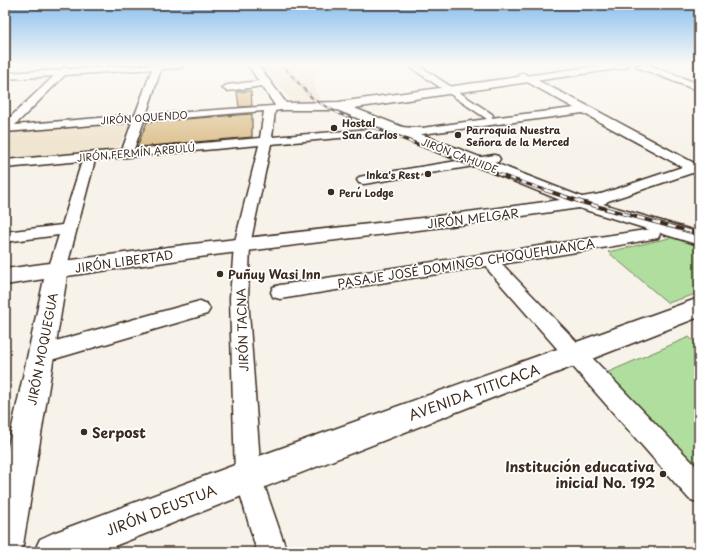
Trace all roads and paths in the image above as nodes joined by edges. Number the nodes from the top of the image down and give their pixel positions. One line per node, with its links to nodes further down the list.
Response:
1 (43, 91): 14 (street)
2 (149, 91): 13 (street)
3 (271, 91): 10 (street)
4 (274, 91): 10 (street)
5 (428, 91): 8 (street)
6 (452, 91): 12 (street)
7 (555, 91): 9 (street)
8 (340, 104): 10 (street, JIRÓN CAHUIDE); 15 (street, JIRÓN CAHUIDE)
9 (575, 104): 11 (street); 12 (street, JIRÓN FERMÍN ARBULÚ)
10 (282, 107): 13 (street, JIRÓN OQUENDO); 17 (street, JIRÓN TACNA)
11 (586, 109): 16 (street); 23 (street)
12 (488, 116): 15 (street, JIRÓN FERMÍN ARBULÚ)
13 (140, 117): 14 (street, JIRÓN OQUENDO); 18 (street)
14 (5, 128)
15 (401, 128): 16 (street); 17 (street, JIRÓN FERMÍN ARBULÚ); 21 (street, JIRÓN CAHUIDE)
16 (422, 131): 20 (street)
17 (266, 141): 18 (street, JIRÓN FERMÍN ARBULÚ); 32 (street, JIRÓN TACNA)
18 (127, 153): 19 (street, JIRÓN FERMÍN ARBULÚ)
19 (90, 156): 22 (street, JIRÓN FERMÍN ARBULÚ); 28 (street, JIRÓN MOQUEGUA)
20 (494, 158): 21 (street); 25 (street)
21 (477, 162): 24 (street); 26 (street, JIRÓN CAHUIDE)
22 (5, 164)
23 (697, 168): 25 (street, JIRÓN MELGAR)
24 (364, 180)
25 (600, 199): 26 (street, JIRÓN MELGAR); 27 (street)
26 (581, 202): 31 (street, JIRÓN CAHUIDE); 32 (street, JIRÓN MELGAR)
27 (699, 227)
28 (69, 229): 30 (street); 34 (street, JIRÓN MOQUEGUA)
29 (652, 234): 36 (street, PASAJE JOSÉ DOMINGO CHOQUEHUANCA)
30 (5, 237)
31 (699, 239)
32 (242, 245): 34 (street, JIRÓN LIBERTAD); 41 (street, JIRÓN TACNA)
33 (495, 267): 40 (street)
34 (57, 270): 35 (street, JIRÓN LIBERTAD); 39 (street, JIRÓN MOQUEGUA)
35 (5, 277)
36 (280, 292)
37 (699, 307): 40 (street, AVENIDA TITICACA)
38 (200, 310): 39 (street)
39 (42, 354): 43 (street, JIRÓN MOQUEGUA)
40 (575, 354): 41 (street, AVENIDA TITICACA); 42 (street)
41 (248, 476): 44 (street, JIRÓN DEUSTUA); 45 (street, JIRÓN TACNA)
42 (699, 489)
43 (5, 545)
44 (53, 552)
45 (272, 552)

